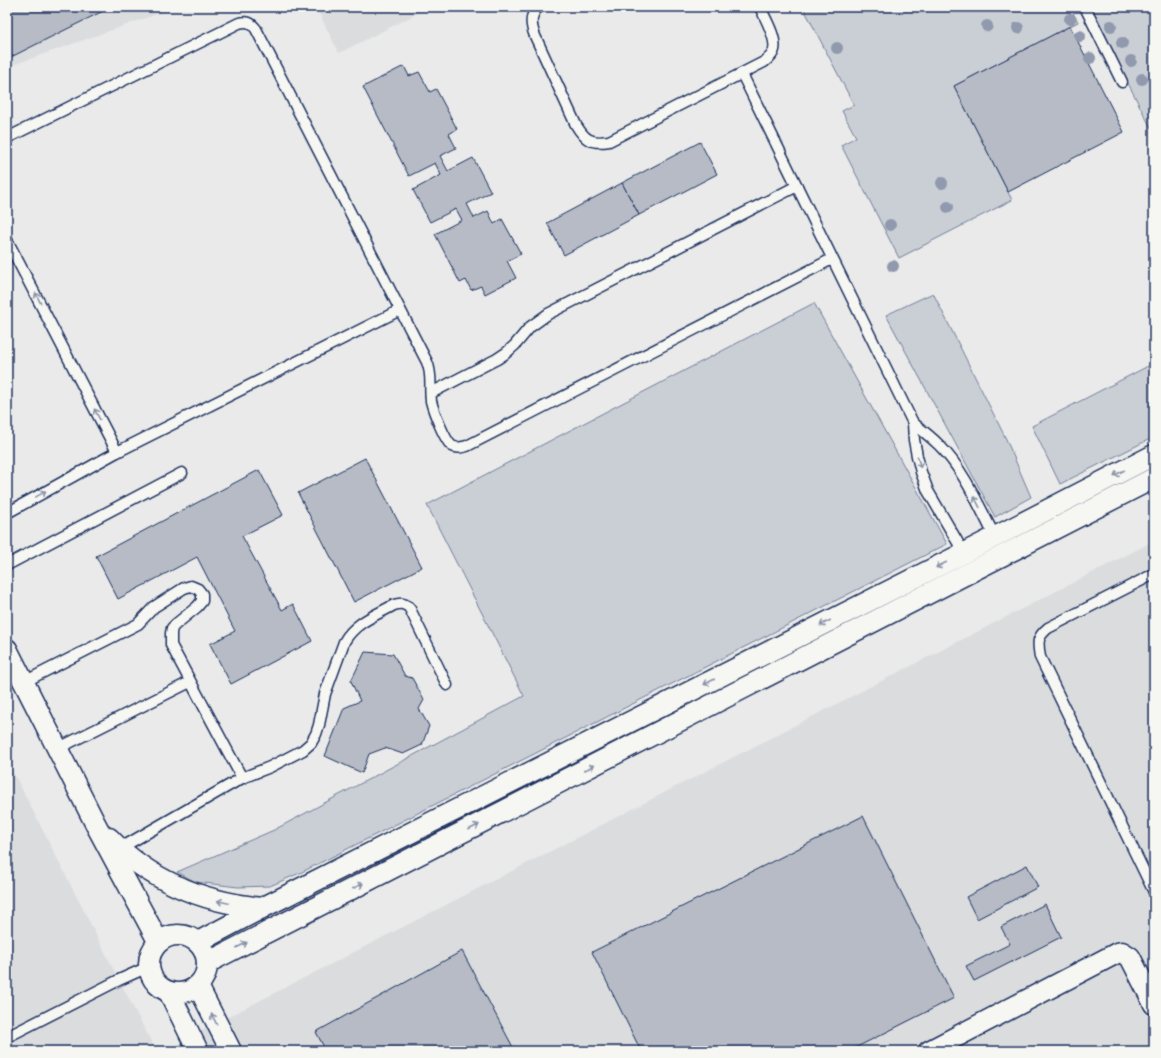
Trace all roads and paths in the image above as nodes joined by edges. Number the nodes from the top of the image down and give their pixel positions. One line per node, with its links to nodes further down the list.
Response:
1 (539, 7): 4 (lane)
2 (760, 7): 4 (lane)
3 (1085, 7): 5 (lane)
4 (742, 74): 7 (lane)
5 (1122, 82)
6 (7, 138): 10 (lane)
7 (796, 186): 9 (lane); 11 (lane)
8 (7, 240): 13 (lane, one-way to 8)
9 (832, 259): 11 (lane); 12 (lane)
10 (400, 310): 11 (lane); 13 (lane)
11 (431, 393)
12 (913, 423): 18 (lane, one-way to 12); 19 (lane, one-way to 19)
13 (117, 452): 17 (lane, one-way to 13)
14 (1154, 455): 18 (street, one-way to 18)
15 (182, 473): 21 (lane)
16 (1154, 478): 20 (street)
17 (7, 513)
18 (995, 537): 19 (street); 20 (street)
19 (964, 553): 22 (street); 33 (street, one-way to 33)
20 (1004, 555): 22 (street)
21 (7, 565)
22 (973, 571): 36 (street, one-way to 22)
23 (1154, 574): 32 (lane)
24 (7, 649): 25 (street)
25 (24, 682): 26 (lane); 28 (street)
26 (190, 682): 28 (lane); 29 (lane)
27 (447, 685): 29 (lane)
28 (57, 748): 30 (street)
29 (242, 778): 31 (lane)
30 (96, 825): 31 (street); 34 (street)
31 (119, 849): 33 (street, one-way to 31)
32 (1154, 892)
33 (262, 908): 35 (street)
34 (158, 941): 35 (street); 37 (street)
35 (198, 942): 36 (street)
36 (207, 963): 38 (street)
37 (148, 967): 39 (street); 41 (lane)
38 (198, 986): 39 (street); 43 (street, one-way to 38)
39 (169, 992): 42 (street)
40 (1154, 1004): 44 (street)
41 (7, 1037)
42 (198, 1051)
43 (231, 1051)
44 (929, 1051)

